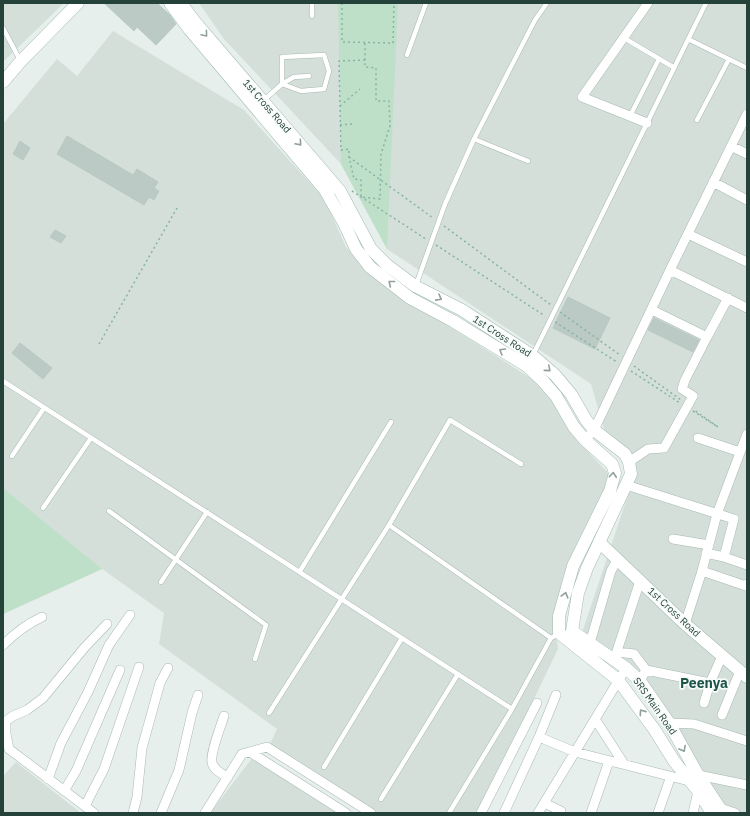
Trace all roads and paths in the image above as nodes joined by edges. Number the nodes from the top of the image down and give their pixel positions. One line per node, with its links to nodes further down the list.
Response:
1 (78, 3): 21 (street)
2 (170, 3): 28 (street)
3 (181, 3): 28 (street, 1st Cross Road, one-way to 28)
4 (312, 3): 11 (lane)
5 (342, 3): 16 (path)
6 (394, 3): 16 (path)
7 (426, 3): 17 (lane)
8 (547, 3): 36 (lane)
9 (648, 3): 14 (street)
10 (706, 3): 15 (lane)
11 (312, 16)
12 (3, 28): 13 (lane)
13 (5, 36): 21 (lane)
14 (624, 38): 18 (lane); 31 (street)
15 (688, 39): 19 (lane); 22 (lane)
16 (365, 43): 20 (path)
17 (407, 55)
18 (658, 59): 22 (lane); 31 (lane)
19 (729, 59): 23 (lane); 32 (lane)
20 (365, 60): 29 (path); 39 (path)
21 (20, 61): 25 (street)
22 (673, 67): 33 (lane)
23 (747, 68)
24 (309, 76): 26 (lane)
25 (3, 82)
26 (282, 84): 26 (lane); 28 (lane)
27 (360, 89): 29 (path)
28 (260, 105): 52 (street, 1st Cross Road, one-way to 52); 53 (street, one-way to 28)
29 (340, 106): 35 (path)
30 (747, 114): 37 (street)
31 (630, 117): 33 (street)
32 (697, 120)
33 (647, 123): 63 (lane)
34 (352, 124): 35 (path)
35 (340, 125): 39 (path)
36 (474, 139): 40 (lane); 52 (lane)
37 (731, 146): 38 (street); 41 (street)
38 (747, 154)
39 (349, 157): 45 (path)
40 (528, 161)
41 (713, 182): 43 (street); 47 (street)
42 (348, 188): 48 (path)
43 (747, 200)
44 (177, 208): 62 (path)
45 (438, 222)
46 (444, 227): 55 (path)
47 (688, 234): 50 (street); 51 (street)
48 (427, 240)
49 (434, 244): 59 (path)
50 (747, 262)
51 (670, 270): 54 (street); 57 (street)
52 (416, 286): 53 (lane); 63 (street, 1st Cross Road, one-way to 63)
53 (410, 298): 67 (street, one-way to 53)
54 (728, 298): 56 (street); 61 (street)
55 (553, 306)
56 (747, 308)
57 (652, 310): 61 (street); 73 (street)
58 (559, 311): 64 (path)
59 (546, 316)
60 (553, 321): 66 (path)
61 (707, 337): 80 (street)
62 (99, 344)
63 (533, 356): 67 (lane); 73 (street, 1st Cross Road, one-way to 73)
64 (623, 357)
65 (629, 362): 68 (path)
66 (619, 364)
67 (527, 366): 77 (street)
68 (626, 368)
69 (3, 381): 70 (lane)
70 (44, 408): 75 (lane); 79 (lane)
71 (692, 410): 71 (path)
72 (391, 422): 95 (lane)
73 (594, 430): 77 (street); 80 (street, 1st Cross Road)
74 (747, 434): 78 (street)
75 (91, 438): 83 (lane); 85 (lane)
76 (698, 438): 78 (street)
77 (585, 440): 106 (street, one-way to 77)
78 (740, 452): 86 (street)
79 (12, 456)
80 (629, 462): 82 (street)
81 (521, 464): 87 (lane)
82 (626, 485): 86 (street); 89 (street)
83 (43, 508)
84 (109, 511): 92 (lane)
85 (207, 512): 92 (lane); 95 (lane)
86 (717, 514): 90 (street); 91 (street)
87 (389, 525): 100 (lane); 106 (lane)
88 (673, 539): 90 (street)
89 (599, 542): 93 (street, 1st Cross Road); 105 (street)
90 (708, 549): 91 (street); 96 (street)
91 (724, 557): 94 (street)
92 (176, 560): 98 (lane); 112 (lane)
93 (617, 560): 97 (street, 1st Cross Road); 108 (street)
94 (747, 565)
95 (300, 571): 100 (lane)
96 (702, 571): 99 (street); 104 (street)
97 (640, 581): 104 (street, 1st Cross Road); 110 (street)
98 (162, 582)
99 (747, 584)
100 (342, 598): 107 (lane); 128 (lane)
101 (130, 615): 144 (street)
102 (42, 617): 109 (street)
103 (107, 624): 133 (street)
104 (685, 624): 111 (street, 1st Cross Road)
105 (572, 631): 106 (lane); 108 (street, SRS Main Road)
106 (555, 636): 120 (street); 127 (lane)
107 (402, 638): 118 (lane); 141 (lane)
108 (590, 643): 110 (street, SRS Main Road)
109 (3, 645)
110 (616, 656): 115 (street, SRS Main Road); 117 (street)
111 (722, 656): 119 (street, 1st Cross Road); 122 (street)
112 (255, 659)
113 (139, 667): 152 (street)
114 (168, 668): 155 (street)
115 (626, 668): 120 (street); 121 (street, SRS Main Road)
116 (120, 670): 147 (street)
117 (646, 670): 121 (street); 122 (street)
118 (458, 674): 127 (lane); 149 (lane)
119 (744, 674): 129 (street)
120 (618, 680): 131 (street); 145 (street, one-way to 120)
121 (640, 681): 132 (street, SRS Main Road)
122 (710, 684): 126 (street)
123 (198, 695): 156 (street)
124 (556, 695): 134 (street)
125 (537, 702): 162 (street)
126 (704, 703)
127 (512, 709): 161 (lane)
128 (269, 713)
129 (722, 715)
130 (224, 716): 143 (street)
131 (595, 719): 138 (street); 140 (street)
132 (669, 723): 135 (street); 145 (street, SRS Main Road, one-way to 145)
133 (4, 725): 136 (street)
134 (539, 737): 138 (street); 163 (street)
135 (747, 741)
136 (6, 752): 144 (street)
137 (250, 752): 143 (street); 151 (street); 158 (street)
138 (574, 752): 139 (street); 150 (street)
139 (609, 761): 140 (street); 166 (street)
140 (624, 764): 142 (street)
141 (324, 766)
142 (671, 776): 145 (street); 167 (street)
143 (228, 777): 157 (street)
144 (48, 778): 147 (street)
145 (693, 778): 146 (street); 148 (street); 153 (street, SRS Main Road)
146 (747, 785)
147 (64, 791): 152 (street)
148 (698, 791): 153 (street); 168 (street)
149 (382, 799)
150 (544, 803): 164 (street); 165 (street)
151 (358, 804): 159 (street); 160 (street)
152 (85, 806): 154 (street)
153 (716, 811): 169 (street)
154 (94, 813)
155 (133, 813)
156 (161, 813)
157 (205, 813)
158 (346, 813)
159 (351, 813)
160 (371, 813)
161 (449, 813)
162 (481, 813)
163 (504, 813)
164 (538, 813)
165 (560, 813)
166 (591, 813)
167 (658, 813)
168 (693, 813)
169 (735, 813)

